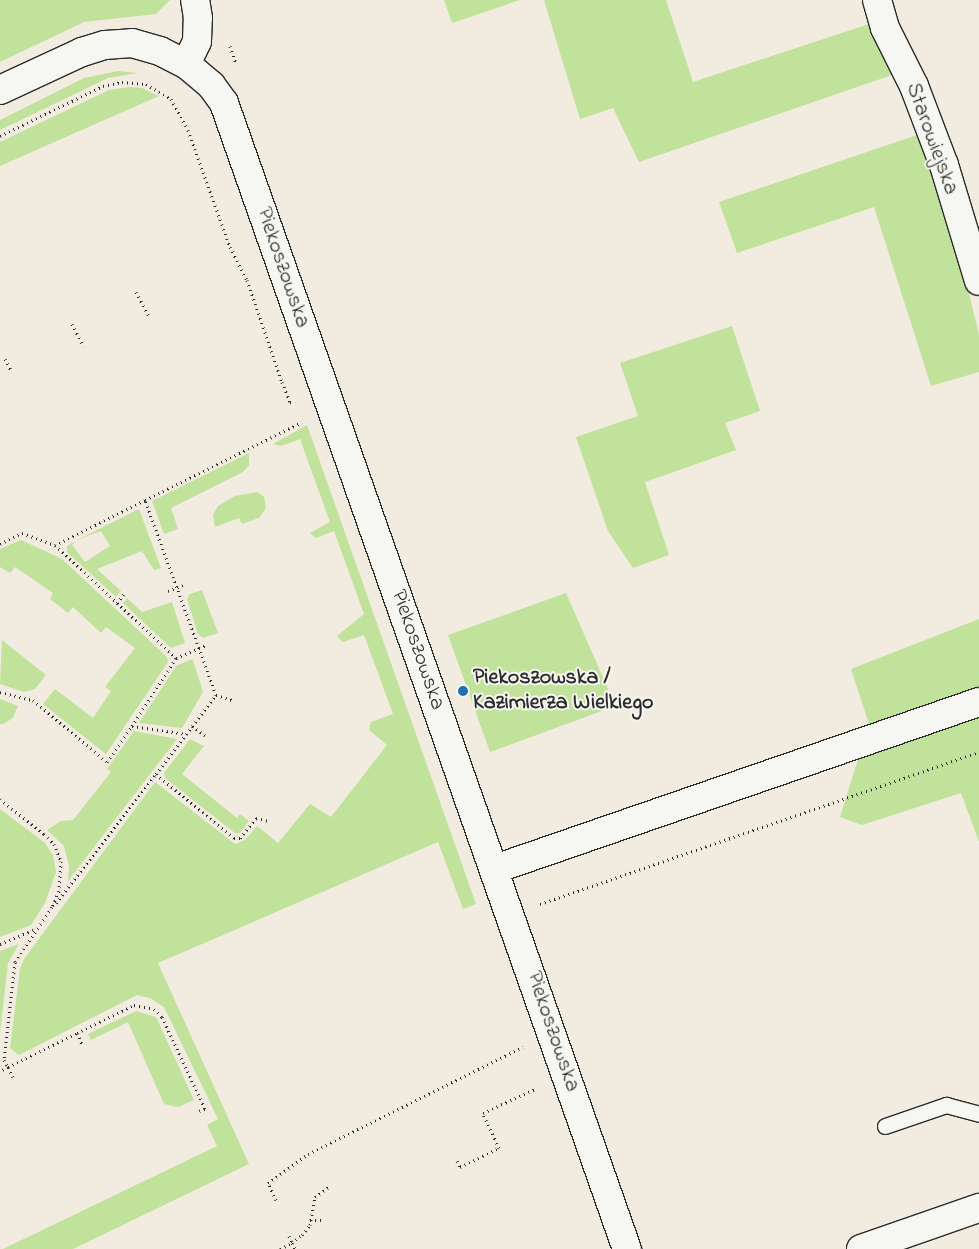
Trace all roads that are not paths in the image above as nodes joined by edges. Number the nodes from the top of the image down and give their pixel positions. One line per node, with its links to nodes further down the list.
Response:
1 (194, 0): 3 (street)
2 (877, 0): 5 (street, Starowiejska)
3 (186, 64): 4 (street, Piekoszowska); 7 (street, Piekoszowska)
4 (0, 90)
5 (979, 281)
6 (979, 702): 7 (street)
7 (495, 869): 11 (street, Piekoszowska)
8 (979, 1114): 9 (lane)
9 (885, 1126)
10 (979, 1208): 12 (street)
11 (627, 1249)
12 (860, 1249)

